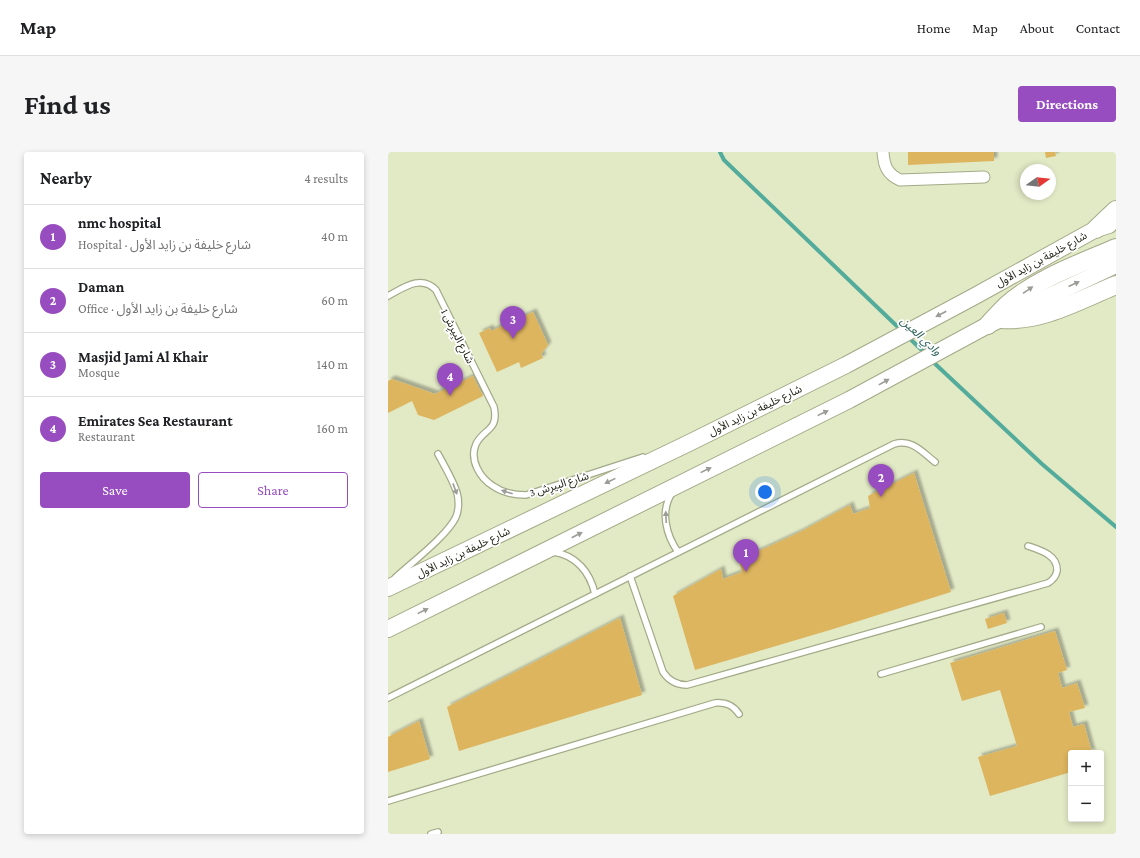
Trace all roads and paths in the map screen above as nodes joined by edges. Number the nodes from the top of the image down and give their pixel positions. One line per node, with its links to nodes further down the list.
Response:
1 (883, 152): 2 (street)
2 (984, 177)
3 (1116, 210): 5 (main road)
4 (1116, 222): 5 (main road, شارع خليفة بن زايد الأول)
5 (1096, 229): 12 (main road, شارع خليفة بن زايد الأول, one-way to 12)
6 (1116, 248): 10 (main road, one-way to 6)
7 (1116, 265): 10 (main road, one-way to 7)
8 (1116, 285): 10 (main road)
9 (388, 296): 11 (lane, شارع البِيرِش 1)
10 (994, 322): 15 (main road, one-way to 10)
11 (490, 430): 12 (lane, شارع البِيرِش 3, one-way to 11)
12 (691, 442): 21 (main road, شارع خليفة بن زايد الأول, one-way to 21)
13 (438, 454): 20 (lane, one-way to 20)
14 (935, 462): 18 (lane)
15 (679, 483): 17 (main road, one-way to 15); 18 (lane, one-way to 15)
16 (1028, 546): 19 (lane)
17 (545, 551): 22 (lane); 24 (main road, one-way to 17)
18 (678, 552): 19 (lane)
19 (630, 576): 22 (lane)
20 (388, 584)
21 (388, 588)
22 (595, 594): 26 (lane)
23 (1041, 627): 25 (lane)
24 (388, 628)
25 (881, 674)
26 (388, 698)
27 (739, 714): 28 (lane)
28 (388, 801)
29 (438, 832): 30 (lane)
30 (431, 834)

